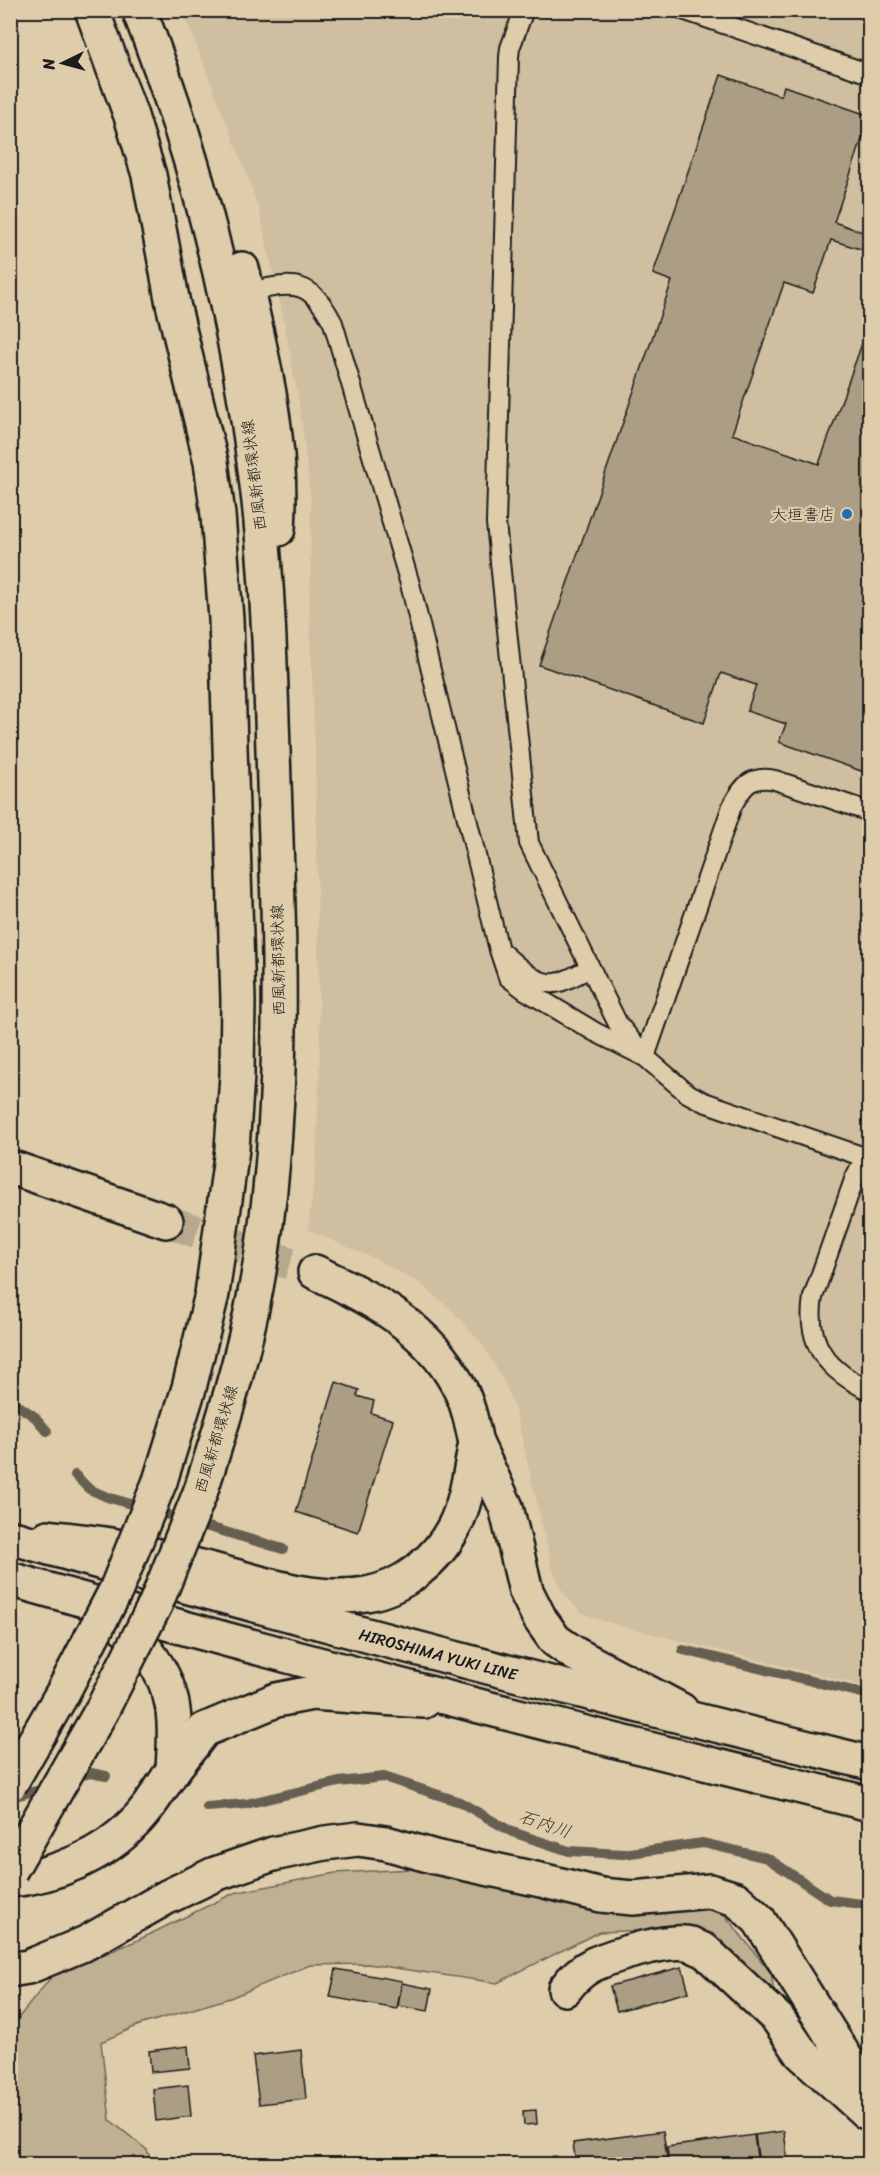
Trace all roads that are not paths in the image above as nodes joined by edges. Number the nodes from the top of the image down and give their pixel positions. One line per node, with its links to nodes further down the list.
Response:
1 (92, 10): 27 (street, bridge)
2 (140, 10): 6 (street, 西風新都環状線)
3 (524, 10): 11 (lane)
4 (683, 10): 5 (lane)
5 (870, 74)
6 (172, 100): 7 (street); 8 (street, 西風新都環状線)
7 (247, 292): 8 (street); 10 (lane)
8 (270, 650): 29 (street, 西風新都環状線, bridge)
9 (870, 812): 12 (lane)
10 (499, 950): 11 (lane); 12 (lane)
11 (590, 968): 12 (lane)
12 (645, 1057): 13 (lane)
13 (867, 1158): 17 (lane)
14 (10, 1167): 15 (street)
15 (166, 1221)
16 (315, 1272): 18 (street)
17 (870, 1391)
18 (476, 1443): 19 (street); 24 (street)
19 (10, 1532)
20 (10, 1537): 24 (street, HIROSHIMA YUKI LINE)
21 (10, 1579): 22 (street)
22 (97, 1604): 23 (street); 26 (street)
23 (470, 1704): 26 (street); 28 (street)
24 (706, 1723): 25 (street, HIROSHIMA YUKI LINE)
25 (870, 1763)
26 (173, 1770): 30 (street)
27 (10, 1784)
28 (870, 1804)
29 (10, 1870)
30 (10, 1880)
31 (10, 1970): 33 (street)
32 (565, 1989): 34 (street)
33 (870, 2097)
34 (870, 2116)

